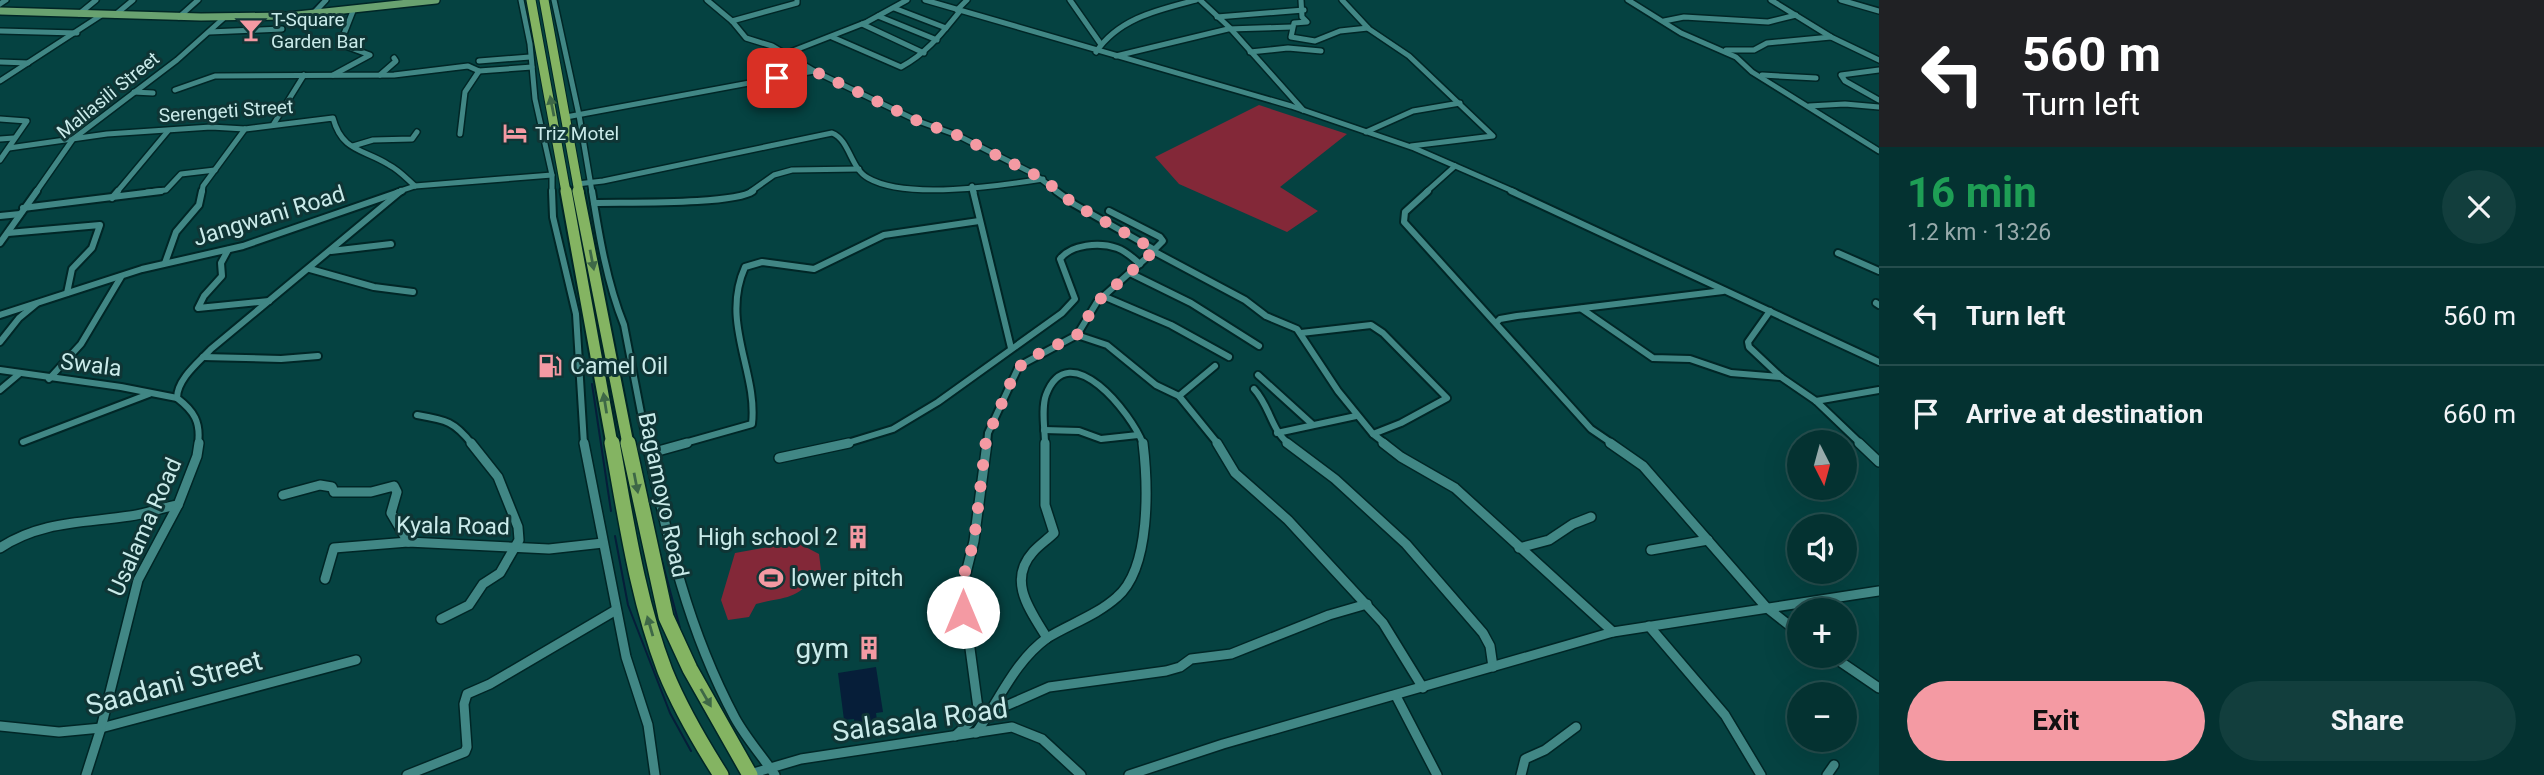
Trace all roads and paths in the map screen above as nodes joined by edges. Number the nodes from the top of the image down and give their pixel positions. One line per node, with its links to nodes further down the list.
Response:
1 (6, 0): 25 (street)
2 (96, 0): 32 (street)
3 (133, 0): 34 (street)
4 (198, 0): 38 (street)
5 (326, 0): 35 (street)
6 (436, 0): 23 (main road)
7 (521, 0): 63 (street)
8 (531, 0): 212 (highway, Bagamoyo Road, one-way to 8)
9 (544, 0): 87 (highway, Bagamoyo Road)
10 (554, 0): 87 (street)
11 (707, 0): 41 (street)
12 (797, 0): 41 (street)
13 (907, 0): 26 (street)
14 (925, 0): 27 (street)
15 (967, 0): 27 (street)
16 (1070, 0): 55 (street)
17 (1198, 0): 40 (street); 55 (street)
18 (1301, 0): 28 (street)
19 (1342, 0): 46 (street)
20 (1628, 0): 24 (street)
21 (1771, 0): 36 (street)
22 (1841, 0): 31 (street)
23 (422, 1): 30 (main road)
24 (1636, 3): 42 (street)
25 (0, 4)
26 (894, 8): 37 (street); 45 (street)
27 (959, 10): 45 (street); 58 (street)
28 (1304, 10): 40 (street); 44 (street)
29 (0, 11): 32 (main road)
30 (353, 11): 35 (main road); 75 (street)
31 (1879, 11)
32 (79, 14): 33 (main road)
33 (103, 15): 34 (main road); 50 (street)
34 (115, 15): 38 (main road)
35 (312, 15): 39 (main road)
36 (1796, 15): 42 (street); 53 (street)
37 (878, 16): 43 (street); 54 (street)
38 (179, 17): 39 (main road)
39 (225, 17): 51 (street, Maliasili Street)
40 (1217, 17): 49 (street)
41 (732, 21): 61 (street)
42 (1664, 21): 56 (street)
43 (862, 24): 52 (street); 60 (street)
44 (1292, 27): 46 (street); 49 (street)
45 (946, 28): 54 (street)
46 (1368, 28): 83 (street)
47 (282, 29): 51 (street)
48 (0, 31): 50 (street)
49 (1232, 31): 59 (street); 62 (street)
50 (77, 33): 68 (street)
51 (208, 33): 80 (street, Maliasili Street)
52 (832, 37): 60 (street); 61 (street)
53 (1831, 37): 56 (street); 66 (street)
54 (937, 40): 60 (street)
55 (1100, 43): 58 (street)
56 (1721, 50): 73 (street)
57 (1321, 51): 59 (street)
58 (1096, 52): 62 (street)
59 (1250, 52): 86 (street)
60 (924, 53)
61 (785, 54): 72 (street)
62 (1115, 56): 86 (street)
63 (530, 57): 65 (street); 69 (street)
64 (394, 58): 76 (street)
65 (479, 61)
66 (1879, 61)
67 (0, 62): 68 (street)
68 (29, 63): 78 (street)
69 (532, 67): 71 (street); 106 (street)
70 (1879, 70): 82 (street)
71 (479, 71): 76 (street); 94 (street)
72 (814, 71): 87 (street); 107 (street)
73 (1755, 74): 77 (street); 84 (street)
74 (304, 75): 75 (street); 79 (street); 89 (street)
75 (332, 75): 76 (street)
76 (380, 75)
77 (1816, 78)
78 (0, 81)
79 (175, 90)
80 (134, 92): 81 (street); 97 (street, Maliasili Street)
81 (153, 93)
82 (1877, 98)
83 (1460, 103): 93 (street); 99 (street)
84 (1808, 106): 85 (street); 101 (street)
85 (1879, 107)
86 (1303, 110): 93 (street)
87 (573, 116): 108 (street); 109 (highway, Bagamoyo Road)
88 (0, 119): 95 (street)
89 (273, 125): 90 (street, Serengeti Street); 98 (street, Serengeti Street)
90 (245, 129): 91 (street, Serengeti Street); 105 (street)
91 (168, 131): 97 (street, Serengeti Street); 113 (street)
92 (417, 132): 98 (street)
93 (1366, 132): 99 (street)
94 (460, 134)
95 (15, 138): 96 (street); 100 (street)
96 (0, 139)
97 (73, 139): 100 (street, Serengeti Street); 115 (street, Maliasili Street)
98 (352, 146): 110 (street, Serengeti Street)
99 (1410, 146): 103 (street)
100 (9, 148): 102 (street)
101 (1879, 150)
102 (0, 160)
103 (1455, 166): 132 (street); 141 (street)
104 (859, 169): 108 (street); 111 (street); 114 (street)
105 (215, 170): 113 (street); 126 (street)
106 (552, 175): 110 (street, Jangwani Road); 180 (street)
107 (1043, 179): 111 (street); 123 (street)
108 (592, 183): 109 (street); 114 (street)
109 (577, 184): 213 (highway, Bagamoyo Road, one-way to 213)
110 (415, 186): 112 (street, Jangwani Road)
111 (972, 186): 118 (street)
112 (401, 191): 122 (street, Jangwani Road); 124 (street)
113 (111, 198): 115 (street)
114 (594, 203): 172 (street)
115 (22, 211): 117 (street); 119 (street, Maliasili Street)
116 (1108, 211): 123 (street)
117 (0, 216)
118 (979, 221): 146 (street); 172 (street)
119 (8, 233): 120 (street, Maliasili Street); 134 (street)
120 (0, 243)
121 (391, 244): 124 (street)
122 (228, 250): 126 (street, Jangwani Road); 136 (street)
123 (1155, 250): 127 (street); 142 (street)
124 (331, 251): 128 (street)
125 (1838, 253): 129 (street)
126 (165, 263): 131 (street, Jangwani Road)
127 (1140, 264): 130 (street); 146 (street)
128 (310, 269): 133 (street); 136 (street)
129 (1879, 271)
130 (1130, 273): 135 (street); 145 (street)
131 (121, 276): 134 (street, Jangwani Road); 156 (street)
132 (1727, 291): 138 (street); 139 (street)
133 (413, 292)
134 (67, 293): 137 (street, Jangwani Road)
135 (1103, 296): 143 (street); 149 (street)
136 (273, 300): 148 (street)
137 (39, 302): 140 (street, Jangwani Road); 144 (street)
138 (1582, 309): 141 (street); 155 (street)
139 (1770, 311): 150 (street); 155 (street)
140 (0, 315)
141 (1496, 323): 178 (street)
142 (1301, 332): 165 (street); 169 (street)
143 (1077, 335): 161 (street); 206 (street)
144 (0, 342)
145 (1259, 346)
146 (1011, 348): 173 (street)
147 (318, 356): 148 (street)
148 (202, 357): 162 (street)
149 (1229, 357)
150 (1879, 362)
151 (1214, 366): 161 (street)
152 (0, 370): 153 (street, Swala)
153 (19, 374): 156 (street, Swala); 158 (street)
154 (1258, 375): 166 (street)
155 (1781, 377): 163 (street)
156 (49, 379): 160 (street, Swala)
157 (1254, 389): 168 (street)
158 (0, 390)
159 (1879, 390): 163 (street)
160 (150, 394): 162 (street, Swala); 171 (street)
161 (1179, 396): 187 (street)
162 (177, 398): 176 (street, Usalama Road)
163 (1816, 401): 174 (street)
164 (417, 415): 181 (street)
165 (1356, 416): 166 (street); 169 (street)
166 (1312, 424): 168 (street)
167 (1044, 430): 170 (street); 170 (street); 194 (street)
168 (1277, 433): 196 (street)
169 (1373, 434): 183 (street)
170 (1138, 435): 194 (street)
171 (23, 442)
172 (651, 453): 208 (street)
173 (779, 457)
174 (1879, 462)
175 (283, 495): 179 (street)
176 (178, 505): 182 (street); 204 (street, Usalama Road)
177 (1591, 517): 183 (street)
178 (1707, 540): 184 (street); 188 (street)
179 (408, 542): 181 (street, Kyala Road); 185 (street, Kyala Road)
180 (603, 543): 181 (street, Kyala Road); 189 (street)
181 (515, 546): 190 (street)
182 (0, 548)
183 (1519, 548): 193 (street)
184 (1650, 550)
185 (325, 579)
186 (1879, 591): 188 (street)
187 (1367, 604): 198 (street); 201 (street)
188 (1766, 607): 191 (street); 192 (street)
189 (616, 610): 210 (street); 211 (street)
190 (441, 619)
191 (1787, 624)
192 (1649, 626): 193 (street); 218 (street)
193 (1613, 632): 196 (street)
194 (1047, 638): 201 (street)
195 (356, 660): 204 (street, Saadani Street)
196 (1493, 667): 198 (street)
197 (1850, 668): 199 (street)
198 (1423, 688): 200 (street)
199 (1879, 688)
200 (1396, 696): 215 (street); 216 (street)
201 (992, 712): 205 (street)
202 (0, 726): 204 (street, Saadani Street)
203 (1576, 727): 217 (street)
204 (101, 728): 209 (street, Usalama Road)
205 (976, 733): 206 (street, Salasala Road); 214 (street, Salasala Road)
206 (955, 736): 208 (street, Salasala Road)
207 (1834, 765): 219 (street)
208 (773, 772): 213 (street, Salasala Road)
209 (86, 775)
210 (407, 775)
211 (655, 775)
212 (721, 775)
213 (750, 775)
214 (1081, 775)
215 (1129, 775)
216 (1437, 775)
217 (1521, 775)
218 (1761, 775)
219 (1826, 775)

